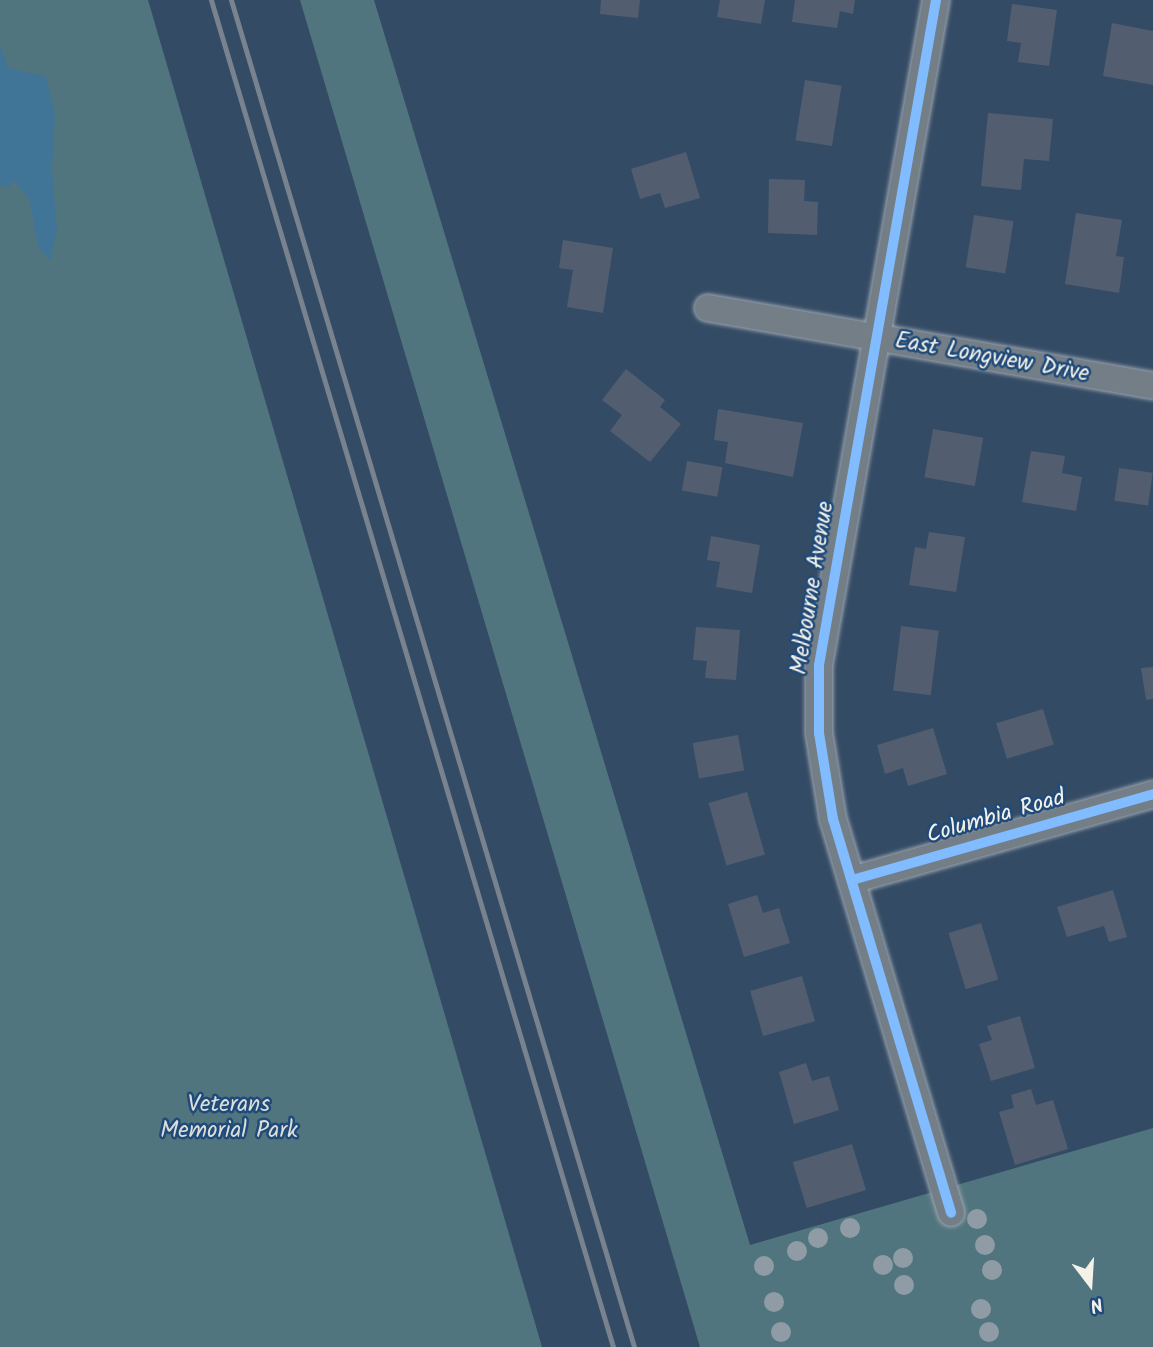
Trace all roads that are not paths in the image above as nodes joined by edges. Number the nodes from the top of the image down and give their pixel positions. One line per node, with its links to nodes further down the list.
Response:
1 (936, 0): 3 (street, Melbourne Avenue)
2 (708, 308): 3 (street, East Longview Drive)
3 (877, 338): 4 (street, East Longview Drive); 6 (street, Melbourne Avenue)
4 (1153, 386)
5 (1153, 794): 6 (street, Columbia Road)
6 (852, 880): 7 (street, Melbourne Avenue)
7 (951, 1213)

